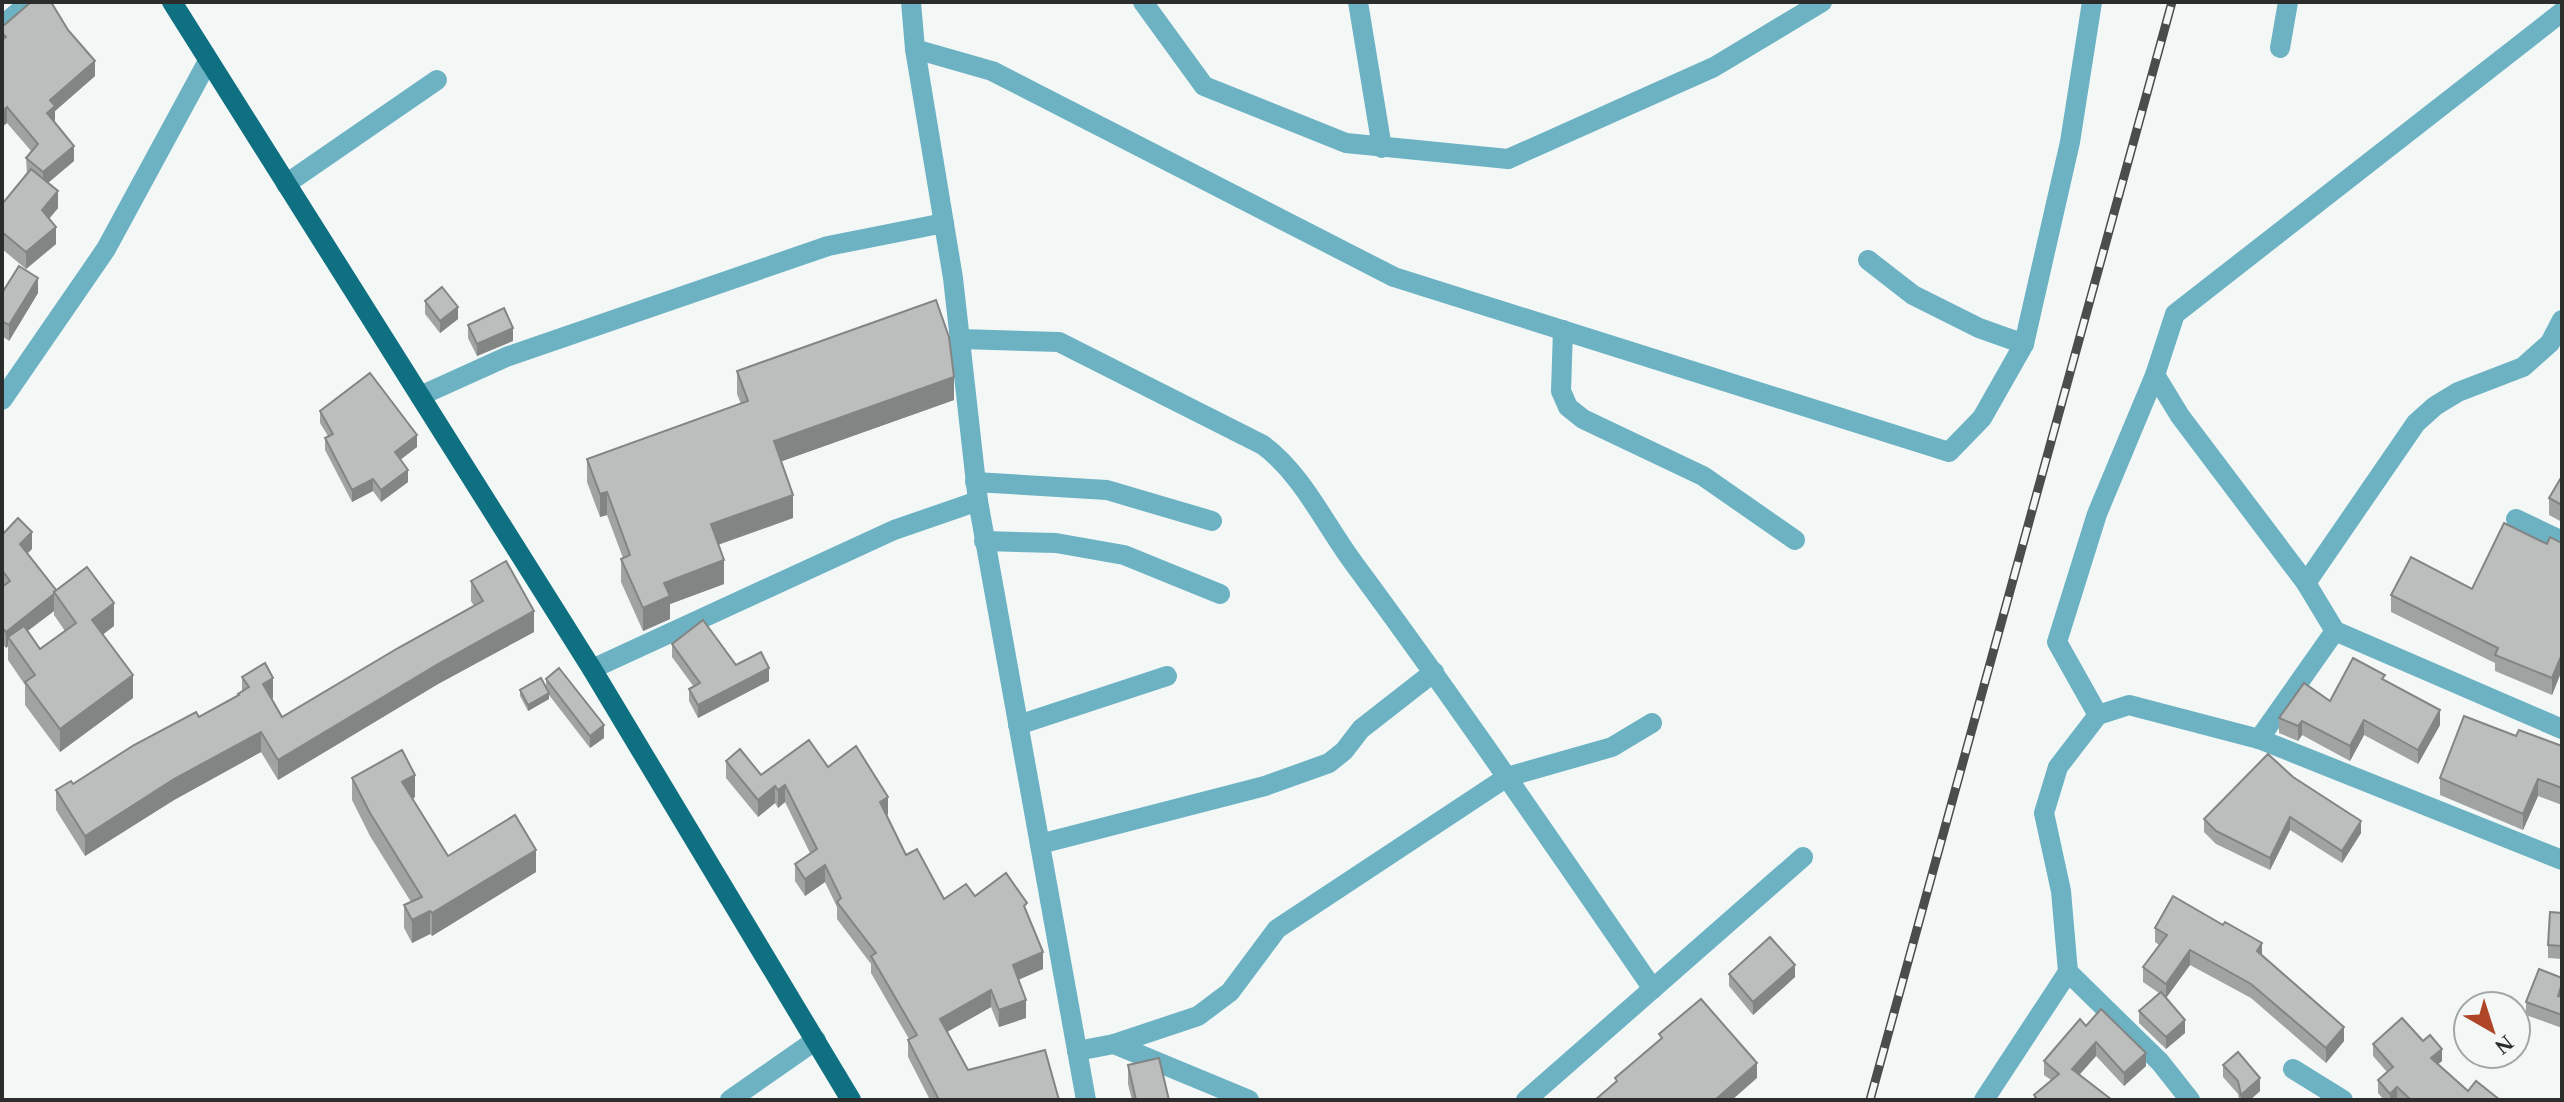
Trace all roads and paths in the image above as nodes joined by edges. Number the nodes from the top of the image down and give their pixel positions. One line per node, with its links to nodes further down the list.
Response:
1 (30, 2): 10 (street)
2 (911, 2): 12 (street)
3 (1143, 2): 15 (street)
4 (1358, 2): 15 (street)
5 (1822, 2): 15 (street)
6 (2092, 2): 22 (street)
7 (2288, 2): 11 (street)
8 (175, 3): 13 (main road)
9 (2562, 12): 23 (street)
10 (2, 26)
11 (2280, 48)
12 (915, 49): 17 (street); 20 (street)
13 (208, 61): 16 (main road); 25 (street)
14 (437, 80): 16 (street)
15 (1382, 148)
16 (286, 184): 24 (main road)
17 (944, 223): 21 (street); 24 (street)
18 (1868, 260): 22 (street)
19 (2562, 320): 32 (street)
20 (1563, 330): 22 (street); 29 (street)
21 (960, 339): 26 (street); 36 (street)
22 (2024, 344)
23 (2155, 375): 32 (street); 38 (street)
24 (420, 396): 35 (main road)
25 (2, 400)
26 (976, 491): 28 (street); 30 (street); 35 (street)
27 (2516, 519): 31 (street)
28 (1212, 521)
29 (1795, 540)
30 (984, 541): 33 (street); 40 (street)
31 (2562, 541)
32 (2306, 583): 34 (street)
33 (1220, 594)
34 (2335, 631): 41 (street); 42 (street)
35 (592, 669): 49 (main road)
36 (1434, 672): 43 (street); 44 (street)
37 (1167, 676): 40 (street)
38 (2098, 715): 42 (street); 47 (street)
39 (1652, 723): 43 (street)
40 (1018, 725): 44 (street)
41 (2562, 729)
42 (2259, 739): 46 (street)
43 (1507, 777): 48 (street); 50 (street)
44 (1040, 844): 51 (street)
45 (1803, 857): 48 (street)
46 (2562, 860)
47 (2068, 972): 58 (street); 59 (street)
48 (1653, 989): 57 (street)
49 (816, 1040): 53 (street); 54 (main road)
50 (1114, 1044): 51 (street); 56 (street)
51 (1077, 1051): 55 (street)
52 (2293, 1069): 60 (street)
53 (730, 1100)
54 (851, 1100)
55 (1086, 1100)
56 (1249, 1100)
57 (1526, 1100)
58 (1984, 1100)
59 (2190, 1100)
60 (2343, 1100)

